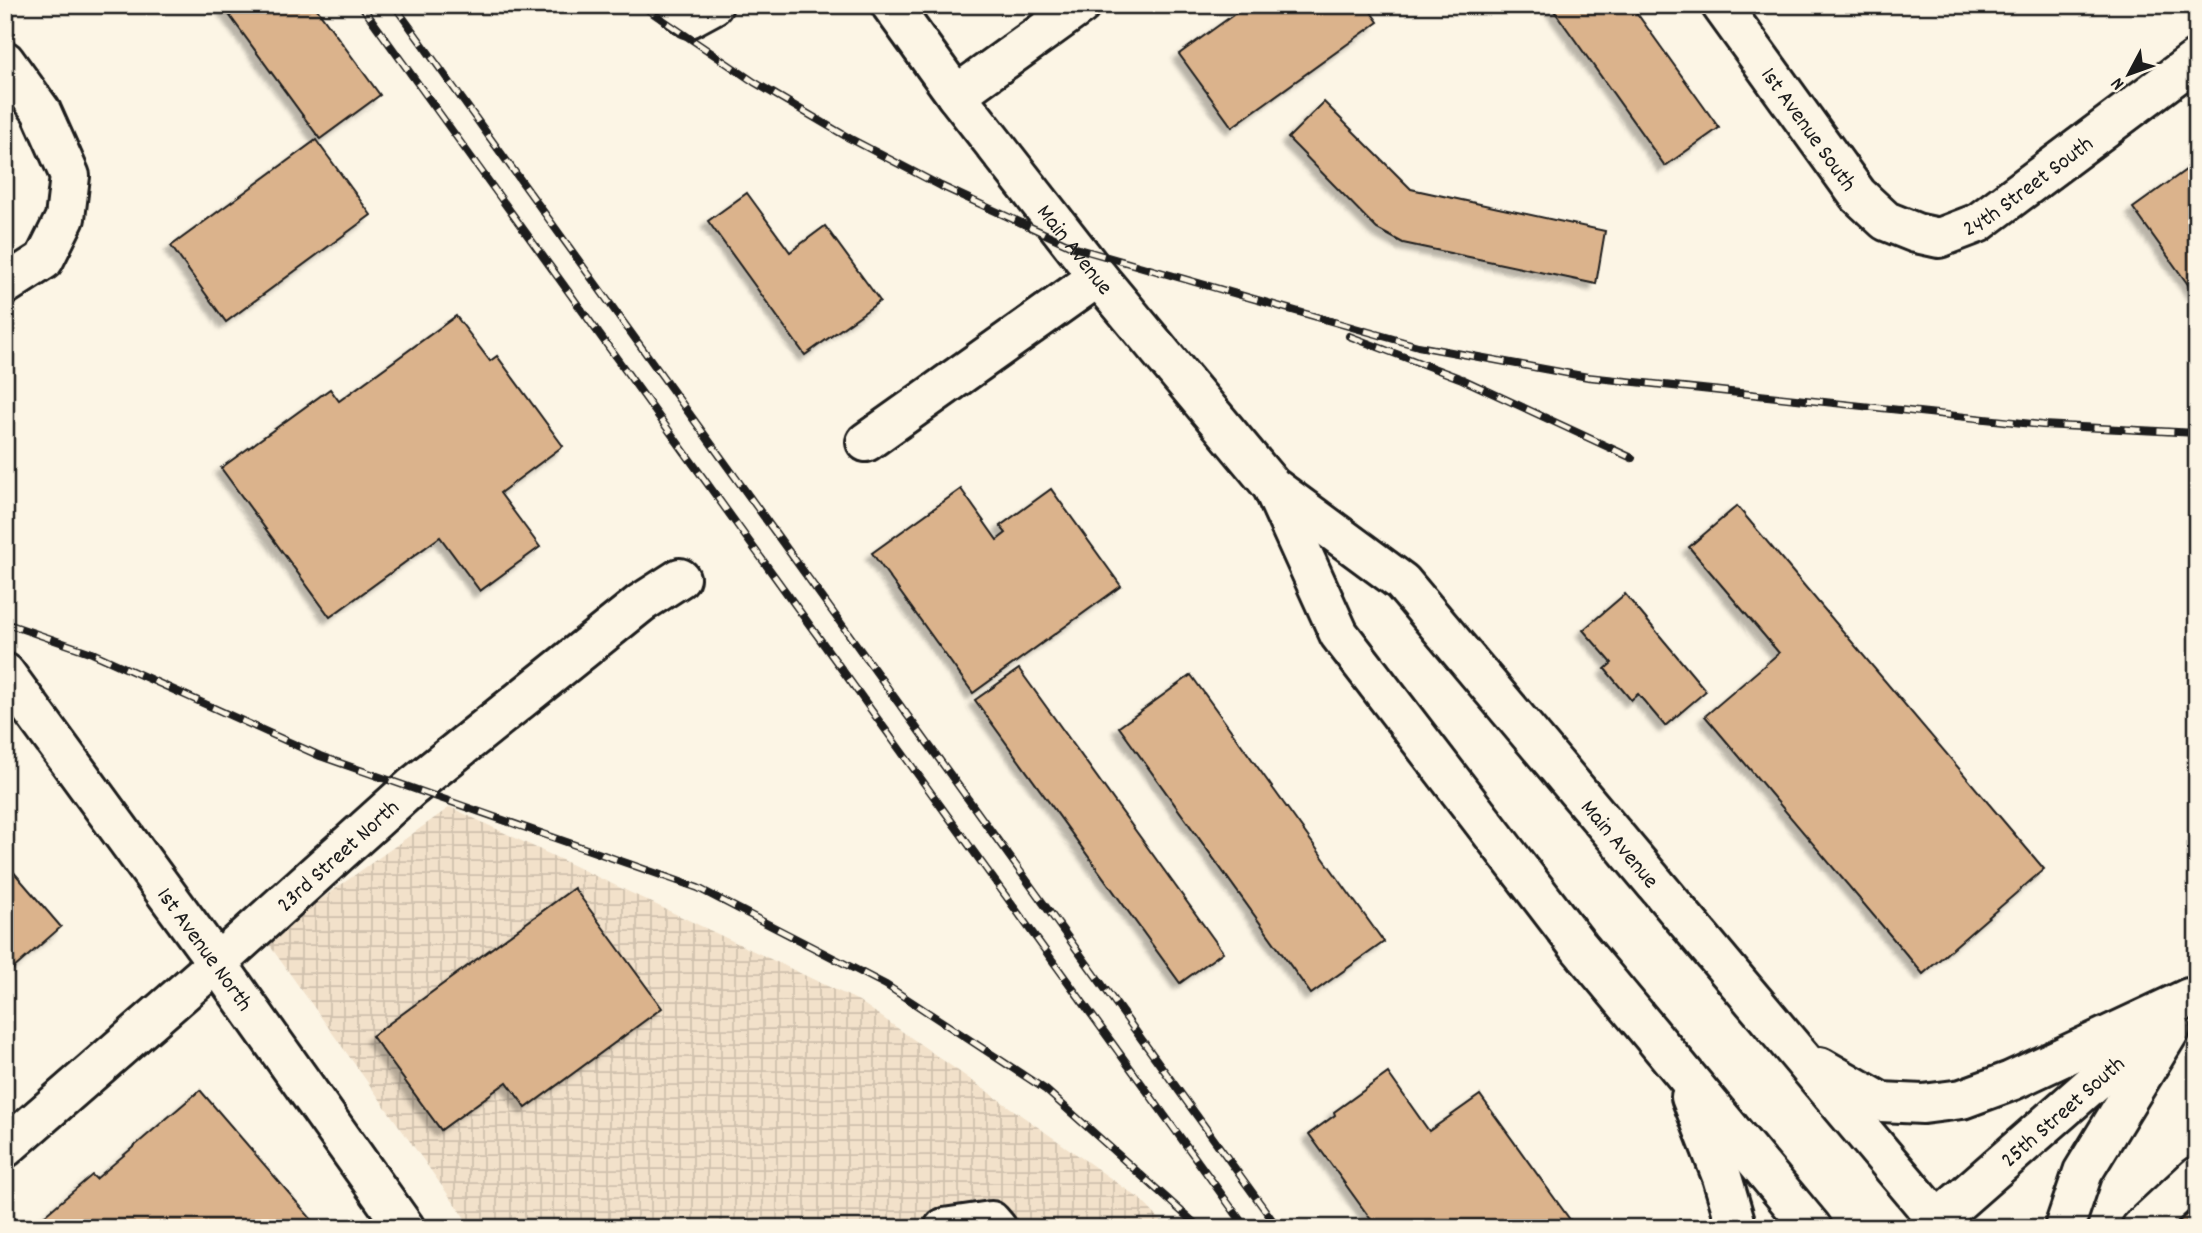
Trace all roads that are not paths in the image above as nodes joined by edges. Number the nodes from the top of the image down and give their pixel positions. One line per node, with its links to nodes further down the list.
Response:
1 (673, 5): 2 (main road)
2 (713, 5)
3 (891, 5): 8 (main road, Main Avenue)
4 (1081, 5): 8 (main road)
5 (1721, 5): 9 (main road, 1st Avenue South)
6 (2197, 59): 9 (main road, 24th Street South)
7 (5, 61): 11 (main road)
8 (956, 95): 10 (main road, Main Avenue)
9 (1916, 233)
10 (1098, 277): 12 (main road); 13 (main road, Main Avenue)
11 (5, 285)
12 (866, 442)
13 (1272, 486): 18 (main road, Main Avenue); 19 (main road, Main Avenue)
14 (680, 578): 16 (main road, 23rd Street North)
15 (5, 673): 16 (main road, 1st Avenue North)
16 (217, 963): 20 (main road, 23rd Street North); 23 (main road, 1st Avenue North)
17 (2193, 995): 18 (main road); 22 (main road, 25th Street South); 28 (main road)
18 (1798, 1054): 22 (main road, Main Avenue)
19 (1679, 1066): 26 (main road); 27 (main road, Main Avenue)
20 (5, 1148)
21 (2197, 1176): 29 (main road)
22 (1936, 1225)
23 (405, 1228)
24 (944, 1228): 25 (main road)
25 (997, 1228)
26 (1737, 1228)
27 (1812, 1228)
28 (2064, 1228)
29 (2141, 1228)

